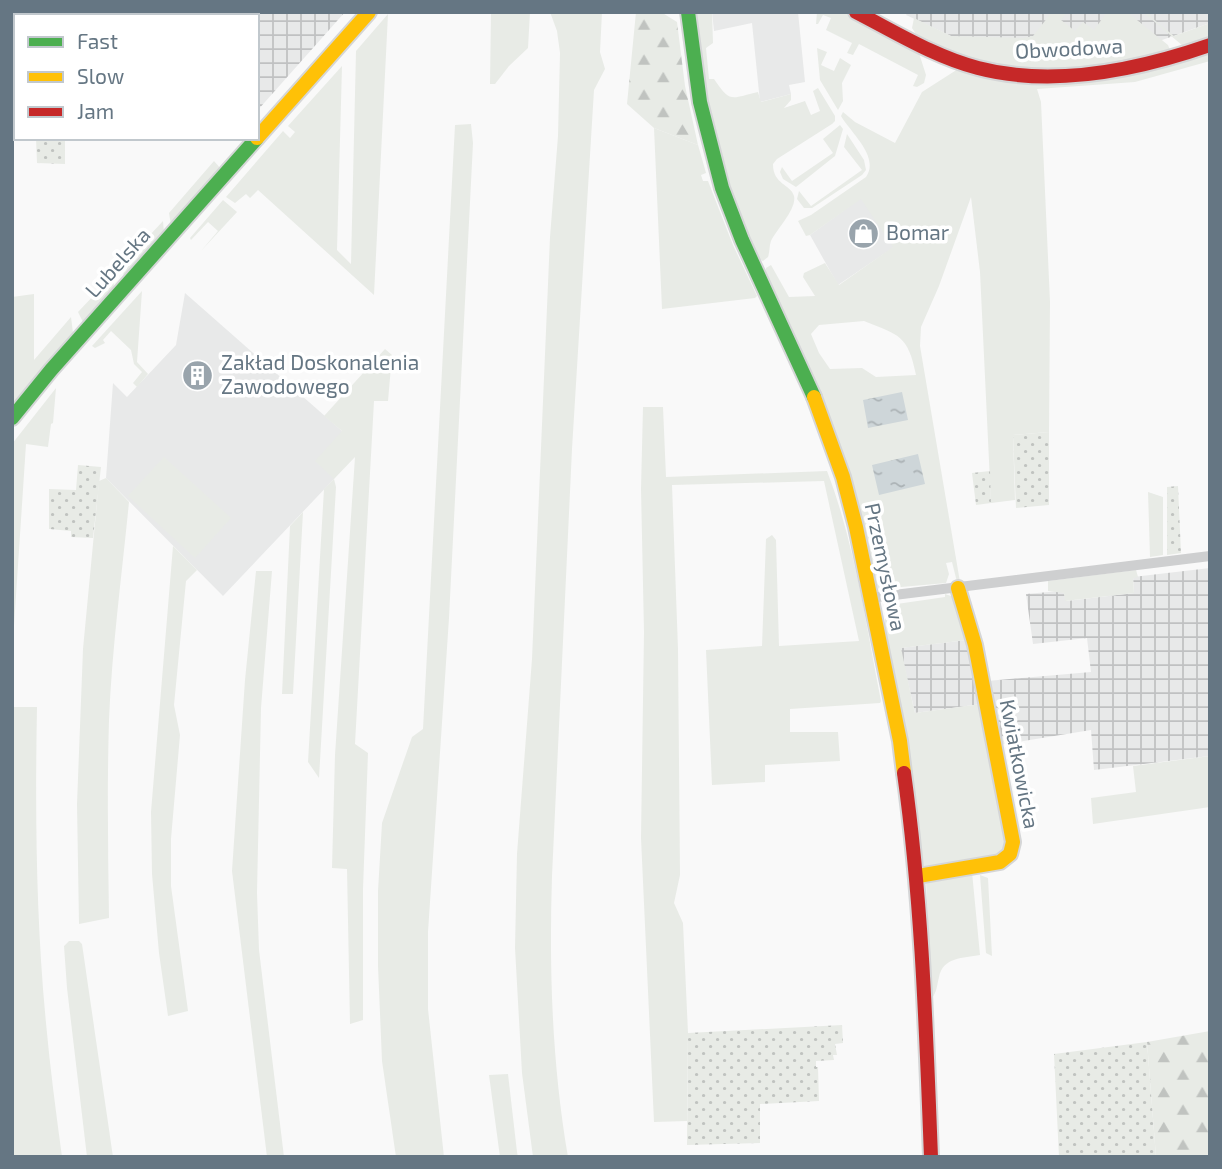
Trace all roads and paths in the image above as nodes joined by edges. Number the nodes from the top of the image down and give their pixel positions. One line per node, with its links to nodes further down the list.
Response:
1 (369, 12): 5 (street, Lubelska)
2 (688, 12): 10 (street, Przemysłowa)
3 (856, 12): 4 (street, Obwodowa)
4 (1210, 45)
5 (259, 136)
6 (255, 140): 7 (street, Lubelska)
7 (12, 418)
8 (1210, 556): 9 (street)
9 (958, 588): 10 (street); 11 (street, Kwiatkowicka)
10 (870, 598): 11 (street, Przemysłowa)
11 (918, 876): 12 (street, Przemysłowa)
12 (931, 1157)

